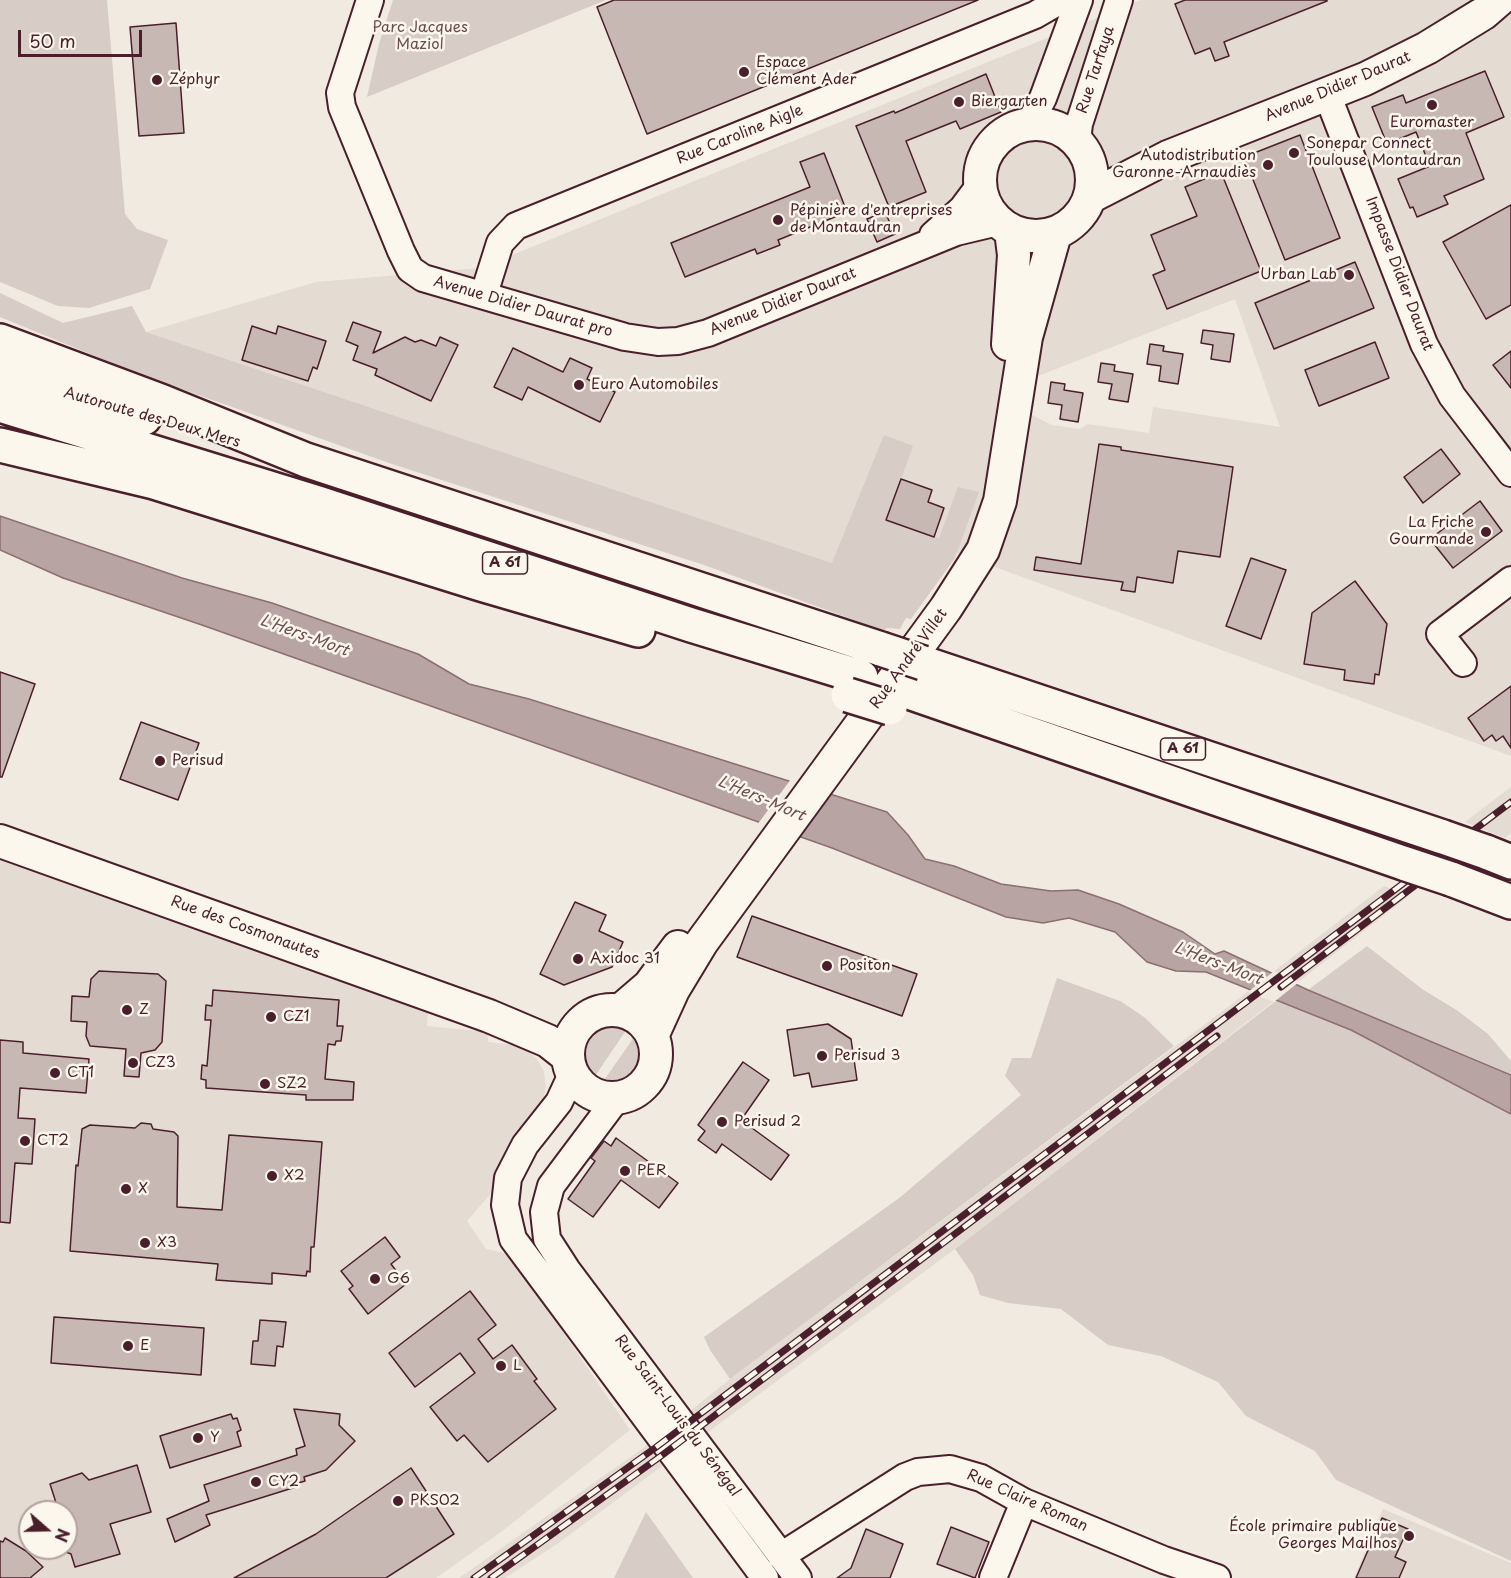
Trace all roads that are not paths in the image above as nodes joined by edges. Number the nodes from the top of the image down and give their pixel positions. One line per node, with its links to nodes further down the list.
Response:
1 (370, 0): 16 (street, Avenue Didier Daurat pro)
2 (1061, 0): 6 (street, Rue Caroline Aigle)
3 (1079, 0): 7 (street)
4 (1119, 0): 9 (street, Rue Tarfaya)
5 (1499, 0): 8 (main road, Avenue Didier Daurat)
6 (1035, 15): 7 (street); 16 (street, Rue Caroline Aigle)
7 (1062, 43): 9 (street)
8 (1327, 94): 10 (main road, Avenue Didier Daurat); 25 (street, Impasse Didier Daurat)
9 (1057, 134): 10 (main road, Avenue Didier Daurat); 11 (main road); 12 (main road)
10 (1168, 157): 12 (main road, Avenue Didier Daurat)
11 (980, 185): 13 (main road); 15 (street, Avenue Didier Daurat)
12 (1090, 197): 14 (main road)
13 (1004, 227): 14 (main road); 15 (street, Avenue Didier Daurat); 29 (main road, Rue André Villet)
14 (1055, 234): 29 (main road, Rue André Villet)
15 (906, 253): 19 (street, Avenue Didier Daurat)
16 (484, 294): 19 (street, Avenue Didier Daurat pro)
17 (0, 335): 20 (highway)
18 (0, 341): 20 (highway)
19 (658, 342)
20 (38, 354): 24 (highway)
21 (0, 372): 24 (highway, Autoroute des Deux Mers / A 61)
22 (0, 405): 28 (highway, A 61)
23 (0, 445): 28 (highway)
24 (306, 460): 31 (highway, A 61, bridge)
25 (1511, 473)
26 (1511, 580): 27 (street)
27 (1463, 663)
28 (854, 686): 33 (highway, A 61, bridge)
29 (825, 758): 32 (main road, Rue André Villet)
30 (0, 841): 35 (main road, Rue des Cosmonautes)
31 (1498, 857)
32 (746, 866): 34 (main road, Rue André Villet); 37 (main road, Rue André Villet)
33 (1511, 902)
34 (621, 1011): 36 (main road); 37 (main road)
35 (489, 1016): 36 (main road, Rue des Cosmonautes); 38 (main road, Rue des Cosmonautes)
36 (581, 1022): 38 (main road)
37 (652, 1036): 39 (main road)
38 (570, 1065): 39 (main road); 43 (street, Rue Saint-Louis du Sénégal)
39 (617, 1098): 41 (street, Rue Saint-Louis du Sénégal)
40 (1024, 1502): 41 (street, Rue Claire Roman); 42 (street, Rue Claire Roman); 45 (street)
41 (781, 1556): 44 (street, Rue Saint-Louis du Sénégal)
42 (1160, 1569): 46 (street, Rue Claire Roman)
43 (765, 1578)
44 (798, 1578)
45 (993, 1578)
46 (1217, 1578)

